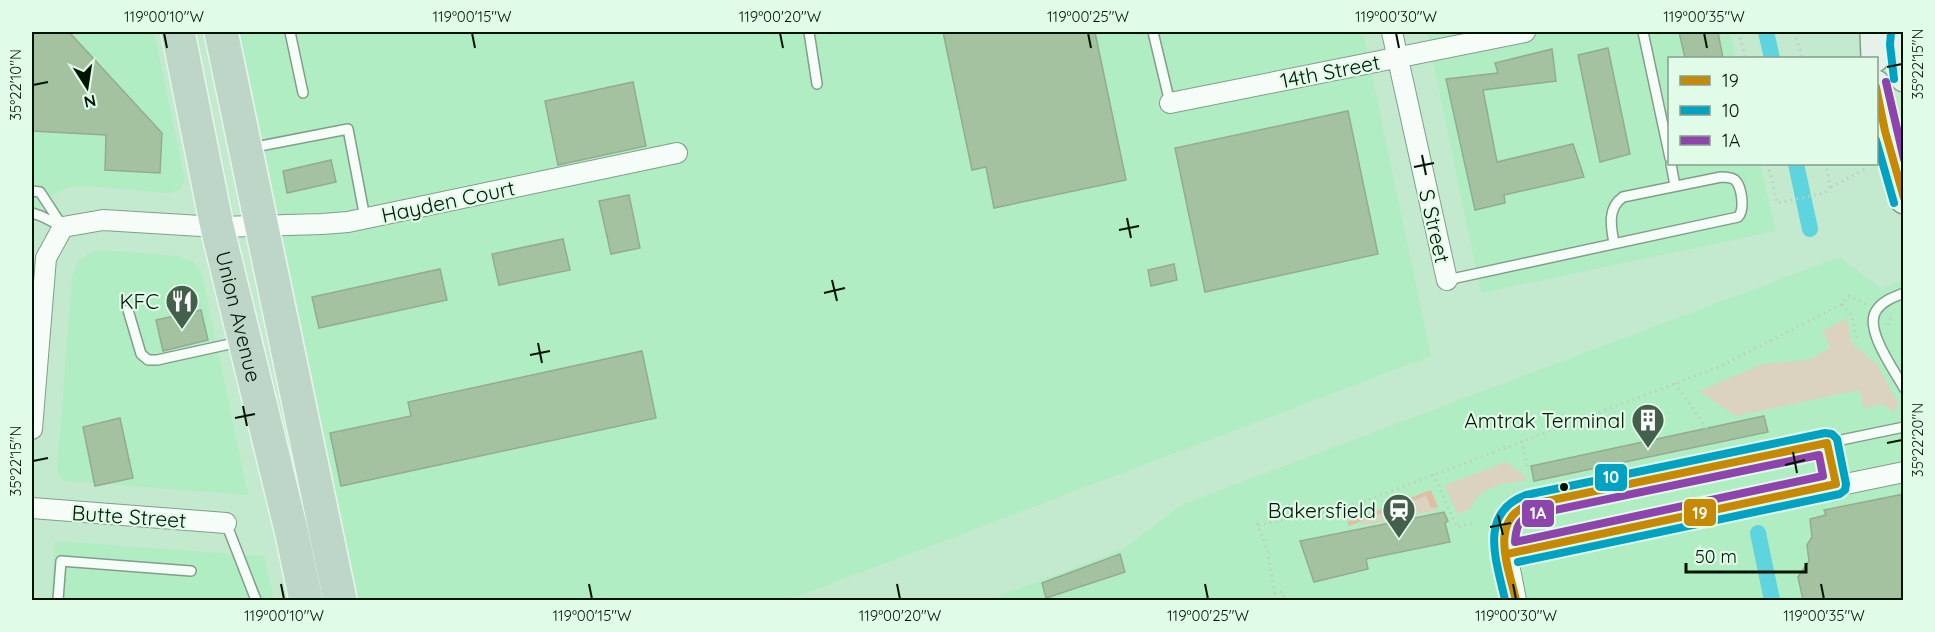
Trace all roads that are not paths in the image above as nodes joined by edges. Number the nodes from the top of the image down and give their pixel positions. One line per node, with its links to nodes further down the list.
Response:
1 (178, 32): 30 (highway, Union Avenue)
2 (221, 32): 19 (highway, Union Avenue)
3 (290, 32): 16 (lane)
4 (809, 32): 14 (lane)
5 (1153, 32): 17 (lane)
6 (1392, 32): 11 (street, S Street)
7 (1525, 32): 11 (street, 14th Street)
8 (1643, 32): 20 (lane)
9 (1875, 32): 12 (street)
10 (1902, 32): 13 (street)
11 (1397, 57): 17 (street, 14th Street); 32 (street, S Street)
12 (1875, 57)
13 (1904, 78)
14 (817, 84)
15 (1878, 89): 18 (street)
16 (303, 93)
17 (1170, 103)
18 (1894, 129): 25 (street)
19 (245, 149): 27 (lane); 28 (highway, Union Avenue)
20 (1668, 149)
21 (677, 153): 27 (street, Hayden Court)
22 (1671, 165): 23 (lane)
23 (1675, 186): 31 (lane); 31 (lane)
24 (32, 191): 29 (lane)
25 (1904, 200)
26 (32, 213): 29 (lane)
27 (365, 218): 28 (street, Hayden Court)
28 (261, 226): 30 (street, Hayden Court); 49 (highway, Union Avenue)
29 (63, 227): 30 (street, Hayden Court); 38 (street)
30 (217, 227): 35 (highway, Union Avenue)
31 (1614, 243): 32 (lane)
32 (1447, 280)
33 (1904, 293): 36 (lane)
34 (128, 310): 35 (lane)
35 (245, 340): 48 (highway, Union Avenue)
36 (1904, 388)
37 (1904, 428): 39 (lane)
38 (32, 429)
39 (1827, 443): 41 (lane); 44 (lane)
40 (1904, 472): 41 (street)
41 (1836, 484): 44 (street)
42 (32, 508): 43 (street, Butte Street)
43 (226, 523): 47 (lane)
44 (1507, 554): 50 (street)
45 (191, 571): 46 (lane)
46 (58, 600)
47 (256, 600)
48 (306, 600)
49 (340, 600)
50 (1516, 600)

